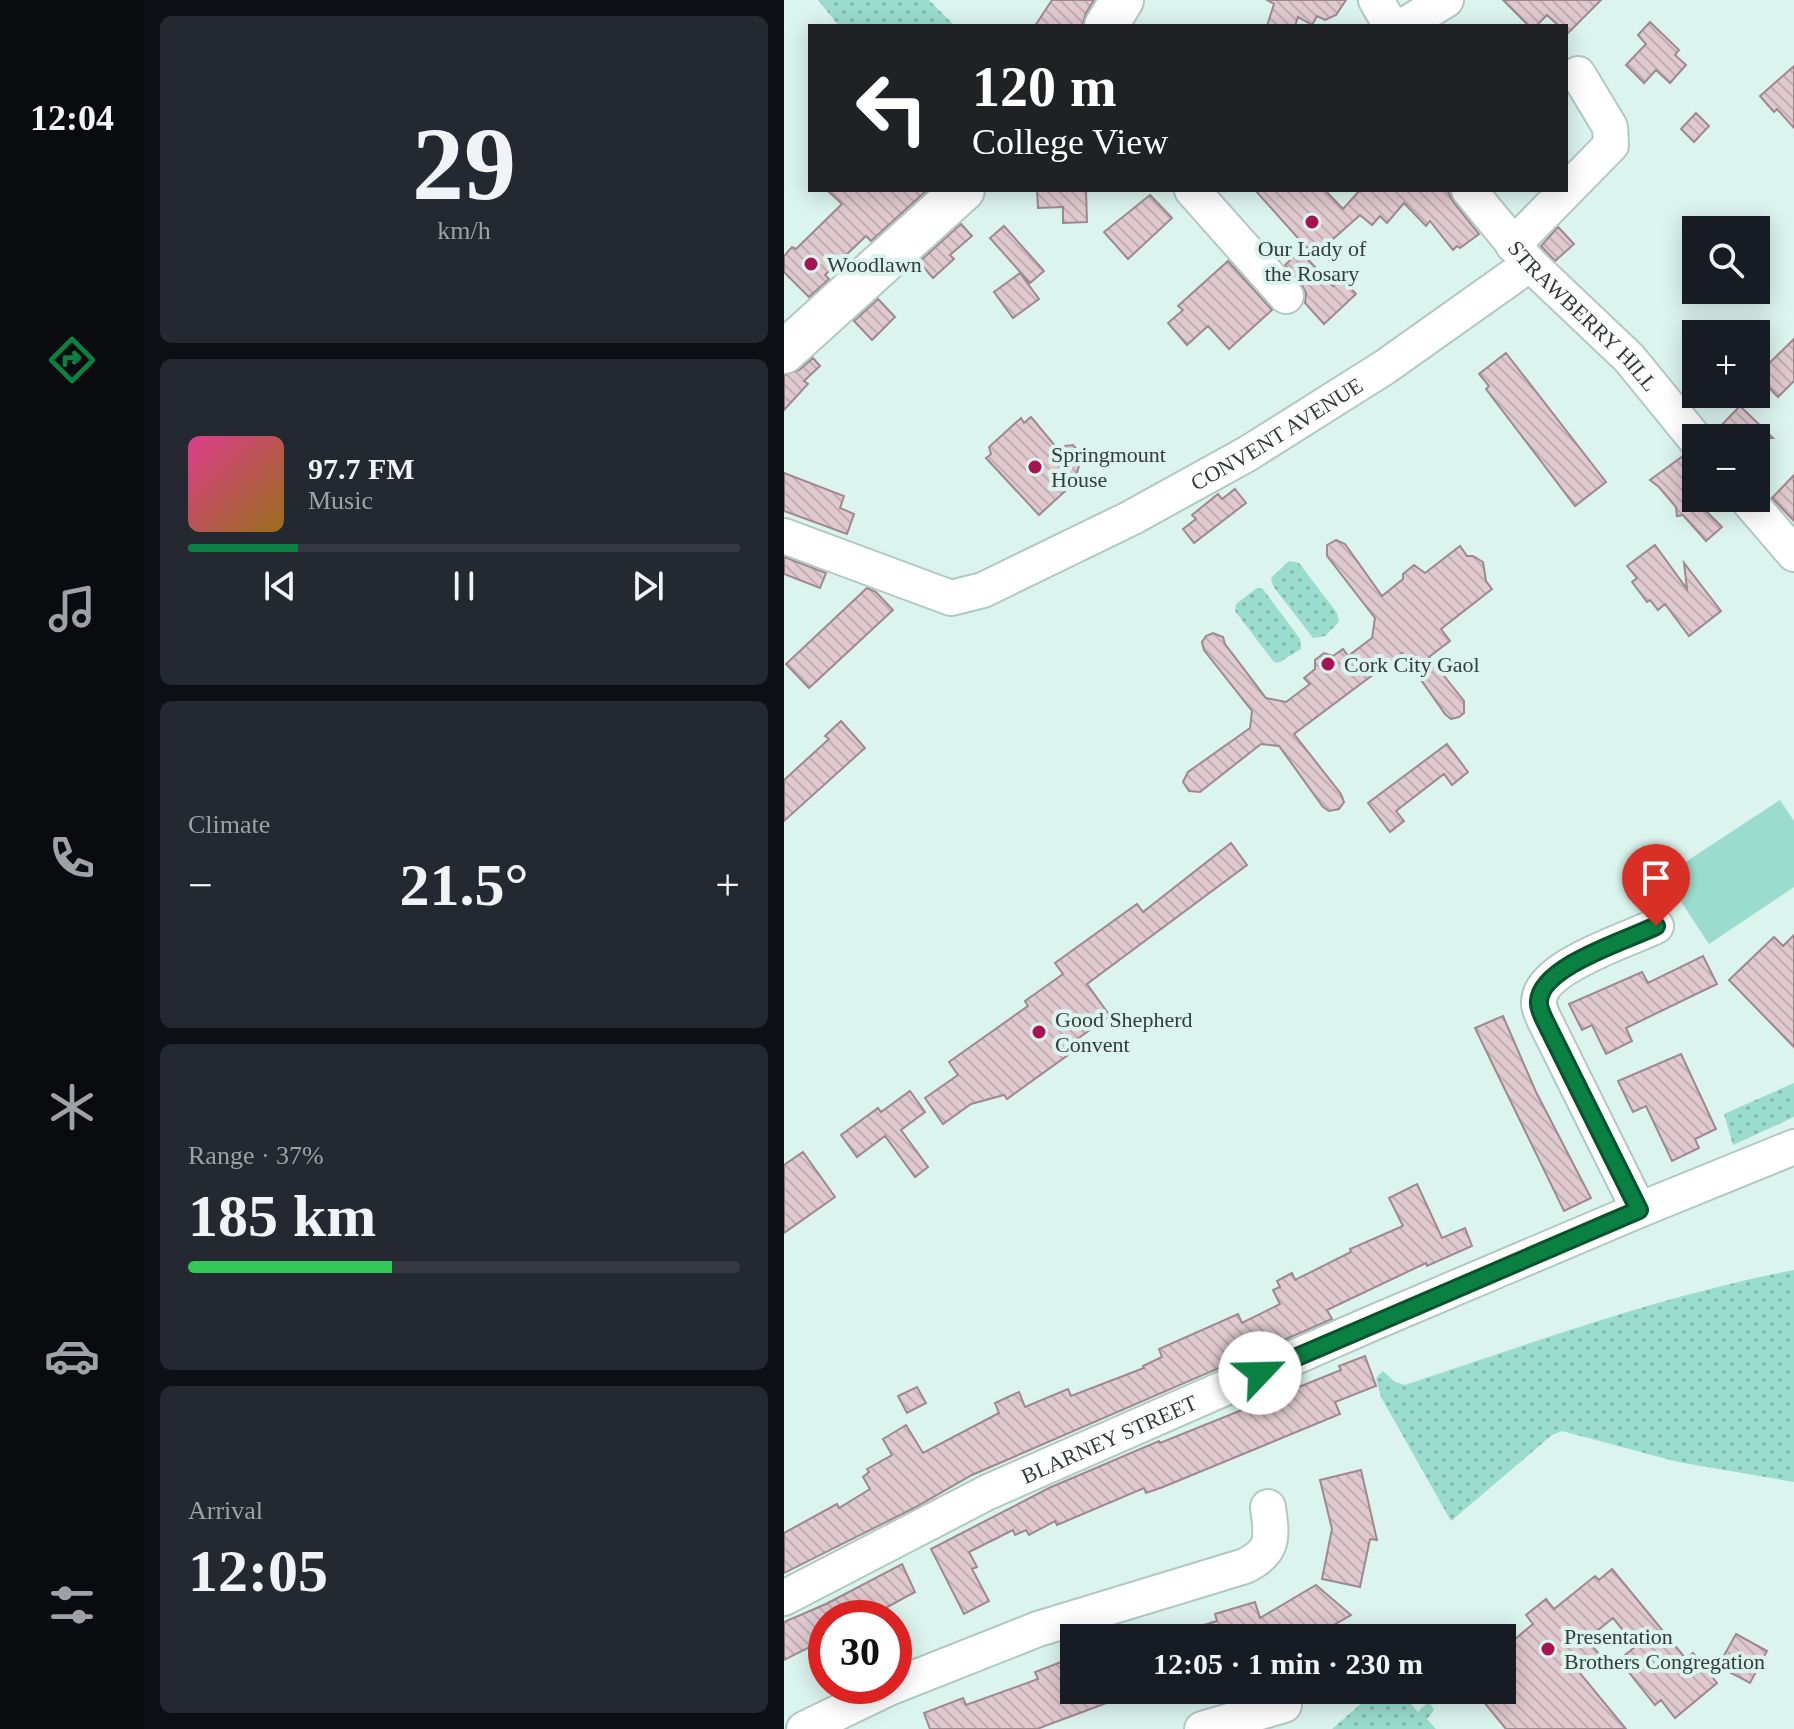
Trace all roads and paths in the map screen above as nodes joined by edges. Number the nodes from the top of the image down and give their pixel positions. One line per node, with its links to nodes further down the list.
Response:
1 (1122, 0): 4 (main road)
2 (1376, 0): 5 (street)
3 (1446, 0): 6 (street)
4 (1107, 24)
5 (1390, 24)
6 (1406, 24)
7 (1578, 74): 11 (street, CONVENT AVENUE)
8 (961, 192): 13 (main road)
9 (1194, 192): 12 (street)
10 (1471, 192): 11 (street, STRAWBERRY HILL)
11 (1522, 255): 14 (street, STRAWBERRY HILL); 16 (street, CONVENT AVENUE)
12 (1286, 296)
13 (784, 352)
14 (1683, 424)
15 (1758, 512): 17 (street)
16 (784, 536)
17 (1794, 554)
18 (1656, 926): 20 (street)
19 (1794, 1147): 20 (street, BLARNEY STREET)
20 (1639, 1210): 22 (street, BLARNEY STREET)
21 (1268, 1507): 23 (street)
22 (784, 1598)
23 (912, 1679)
24 (856, 1704): 26 (street)
25 (1284, 1705): 27 (street)
26 (804, 1729)
27 (1202, 1729)

